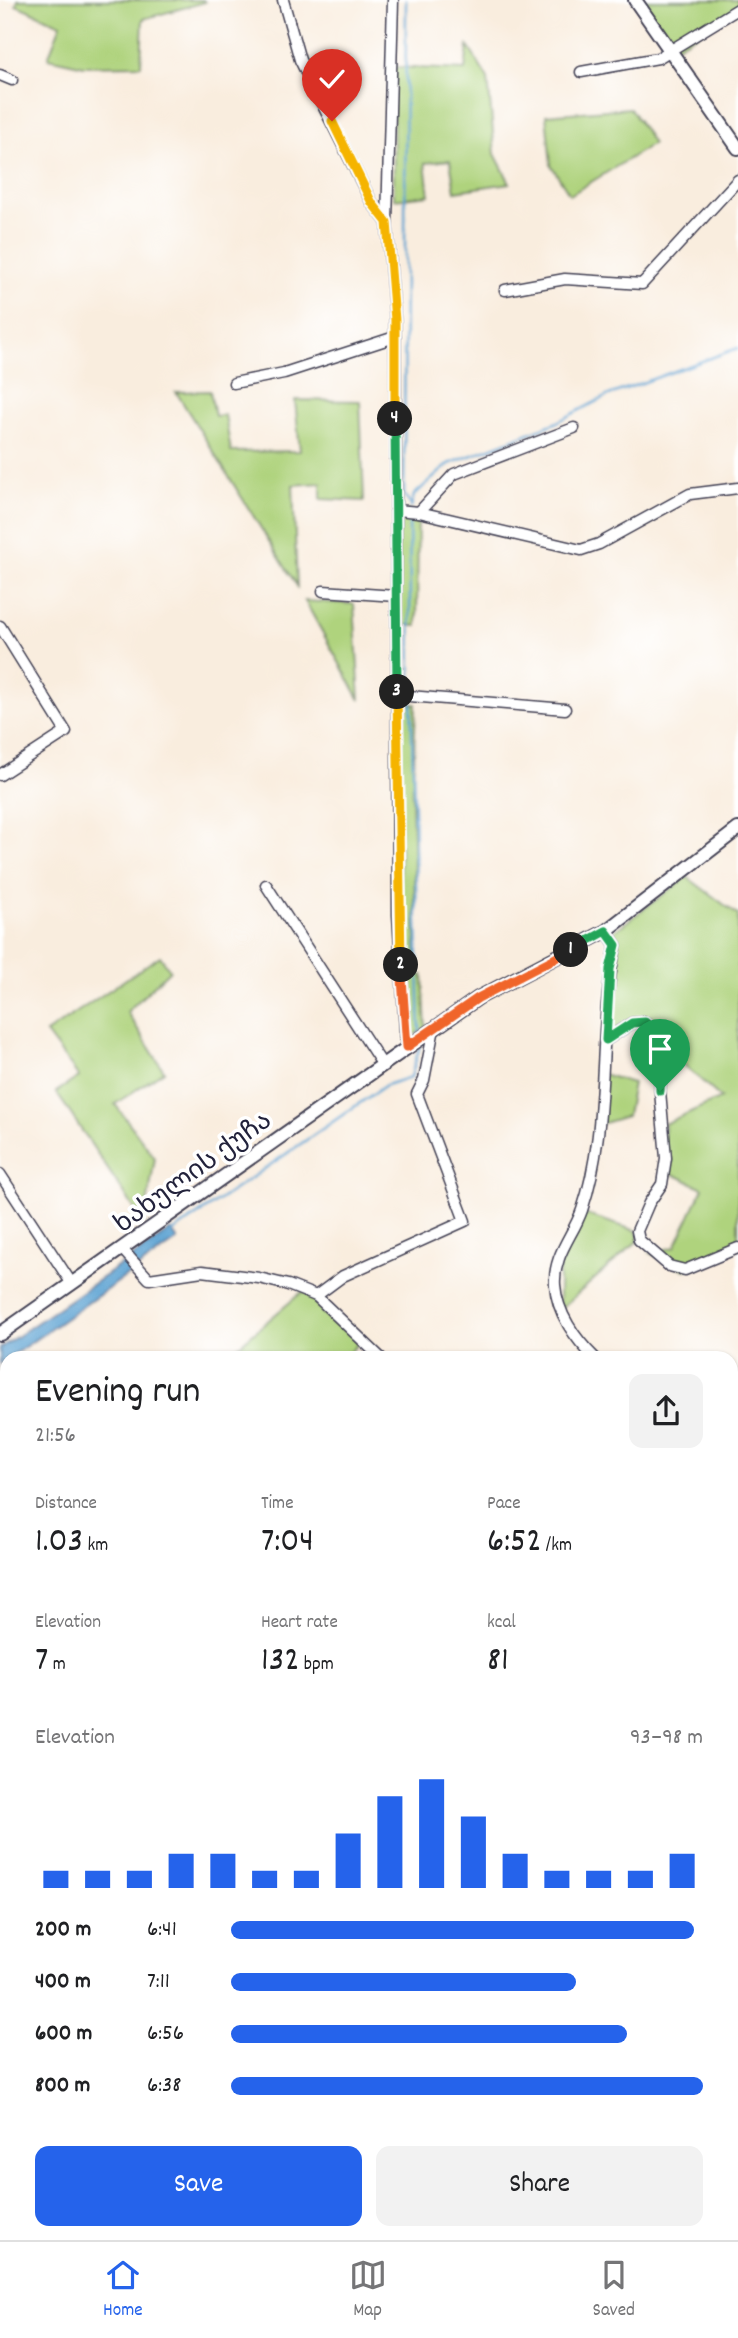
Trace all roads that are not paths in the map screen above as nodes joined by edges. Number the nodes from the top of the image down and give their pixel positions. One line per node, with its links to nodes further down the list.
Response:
1 (284, 0): 11 (street)
2 (393, 0): 11 (street)
3 (635, 0): 5 (street)
4 (738, 9): 5 (street)
5 (671, 49): 6 (street); 9 (street)
6 (581, 72)
7 (0, 75): 8 (street)
8 (12, 80)
9 (738, 148)
10 (738, 180): 12 (street)
11 (387, 222): 13 (street)
12 (505, 290)
13 (395, 337): 14 (street); 17 (street)
14 (234, 383)
15 (574, 428): 18 (street)
16 (738, 488): 18 (street)
17 (396, 510): 18 (street); 20 (street)
18 (419, 512)
19 (323, 591): 20 (street)
20 (396, 596): 22 (street)
21 (0, 626): 24 (street)
22 (397, 695): 23 (street); 30 (street)
23 (565, 709)
24 (0, 775)
25 (738, 829): 27 (street)
26 (266, 886): 31 (street)
27 (606, 931): 28 (street); 29 (street)
28 (431, 1030): 30 (street, ხახულის ქუჩა); 36 (street)
29 (606, 1040): 33 (street); 39 (street)
30 (408, 1046): 31 (street, ხახულის ქუჩა)
31 (382, 1064): 34 (street, ხახულის ქუჩა)
32 (0, 1174): 35 (street)
33 (738, 1248)
34 (122, 1250): 35 (street, ხახულის ქუჩა); 36 (street)
35 (72, 1284): 37 (street, ხახულის ქუჩა)
36 (316, 1296): 38 (street)
37 (0, 1335)
38 (374, 1351)
39 (590, 1351)

